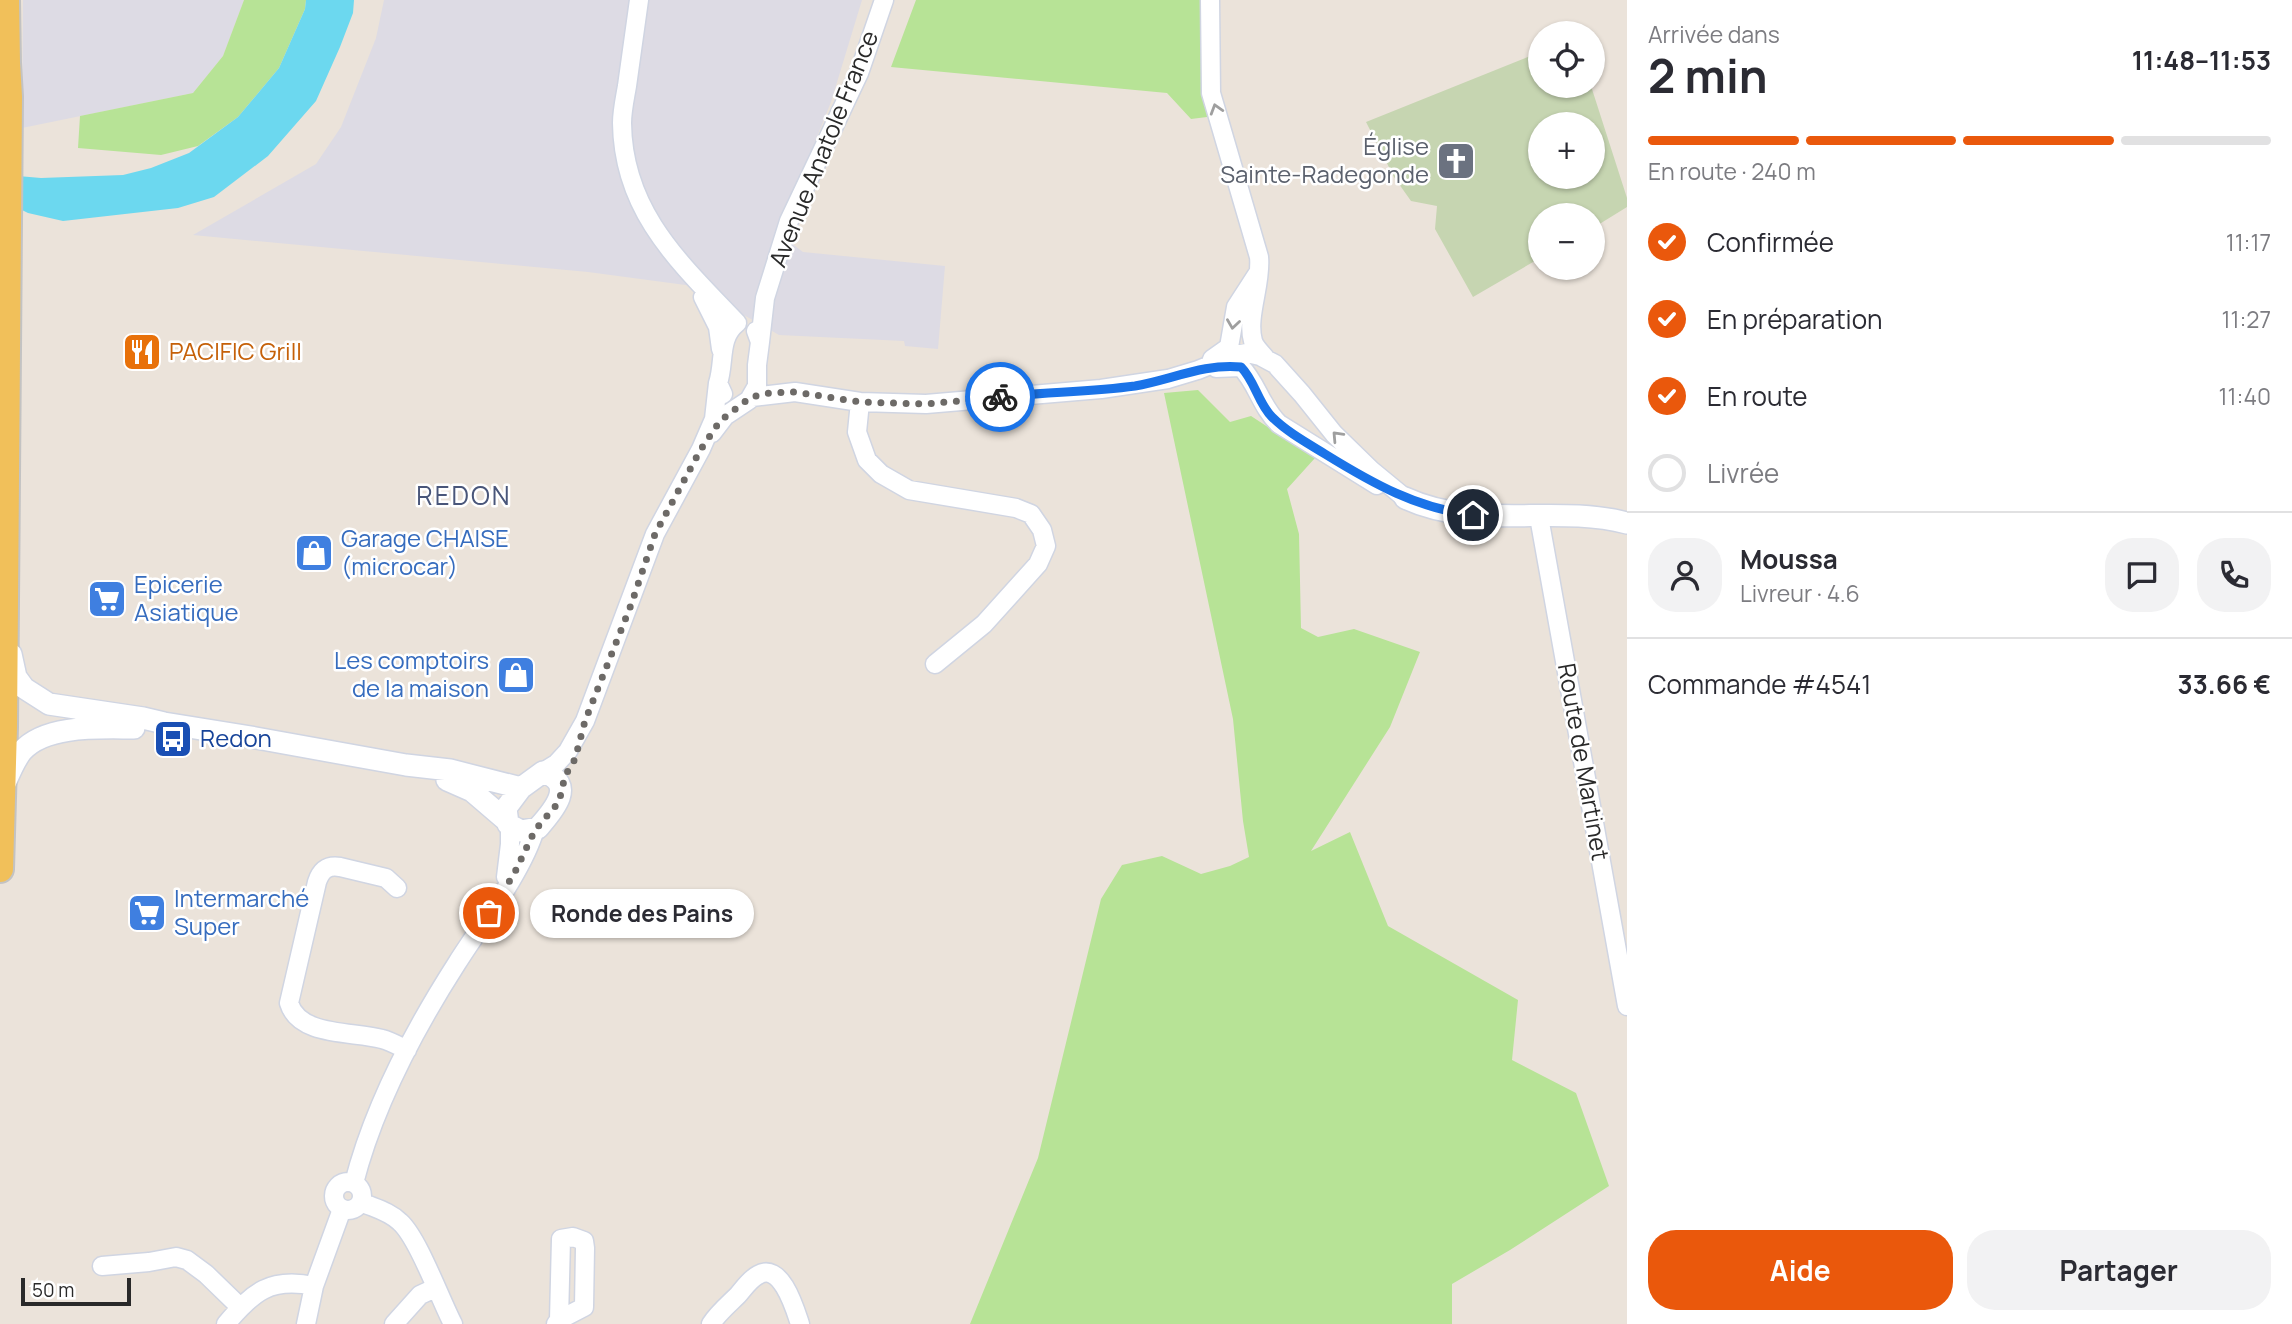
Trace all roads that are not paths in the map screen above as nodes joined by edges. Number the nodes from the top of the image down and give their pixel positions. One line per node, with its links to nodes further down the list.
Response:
1 (6, 0): 22 (main road)
2 (639, 0): 6 (street)
3 (884, 0): 7 (street, Avenue Anatole France)
4 (1210, 0): 5 (street, one-way to 4)
5 (1260, 269): 11 (street); 13 (street, one-way to 13)
6 (692, 279): 8 (street); 10 (street)
7 (765, 298): 8 (street, Avenue Anatole France); 9 (street, Avenue Anatole France)
8 (738, 324): 9 (street); 10 (street, Avenue Anatole France)
9 (760, 342): 12 (street, Avenue Anatole France)
10 (722, 358): 14 (street)
11 (1266, 359): 13 (street); 19 (street, one-way to 11)
12 (757, 365): 15 (street); 16 (street, Avenue Anatole France)
13 (1198, 370): 17 (street); 19 (street)
14 (718, 383): 16 (street); 18 (street)
15 (795, 392): 16 (street); 17 (street)
16 (747, 401): 18 (street)
17 (860, 402): 23 (street)
18 (701, 449): 26 (street)
19 (1405, 498): 20 (street)
20 (1539, 517): 21 (street); 39 (street, Route de Martinet)
21 (1627, 523)
22 (4, 595): 24 (street); 25 (main road)
23 (935, 664)
24 (49, 704): 25 (street); 27 (street)
25 (2, 720): 28 (street); 33 (main road)
26 (585, 721): 30 (street); 32 (street)
27 (164, 723): 28 (street); 29 (street)
28 (64, 731): 33 (street)
29 (405, 765): 31 (street); 34 (street)
30 (543, 772): 31 (street); 32 (street)
31 (521, 788): 34 (street)
32 (562, 793): 35 (street)
33 (1, 802): 36 (main road)
34 (508, 823): 35 (street); 38 (street)
35 (535, 830): 38 (street)
36 (0, 869)
37 (397, 888): 40 (street)
38 (503, 890): 40 (street)
39 (1627, 1006)
40 (407, 1050): 41 (street)
41 (354, 1183): 42 (street); 43 (street)
42 (361, 1202): 43 (street); 46 (street)
43 (342, 1209): 45 (street)
44 (102, 1266): 47 (street)
45 (314, 1286): 47 (street); 49 (street)
46 (435, 1288): 50 (street); 51 (street)
47 (240, 1307): 48 (street)
48 (226, 1324)
49 (306, 1324)
50 (394, 1324)
51 (453, 1324)
52 (711, 1324): 53 (street)
53 (800, 1324)

